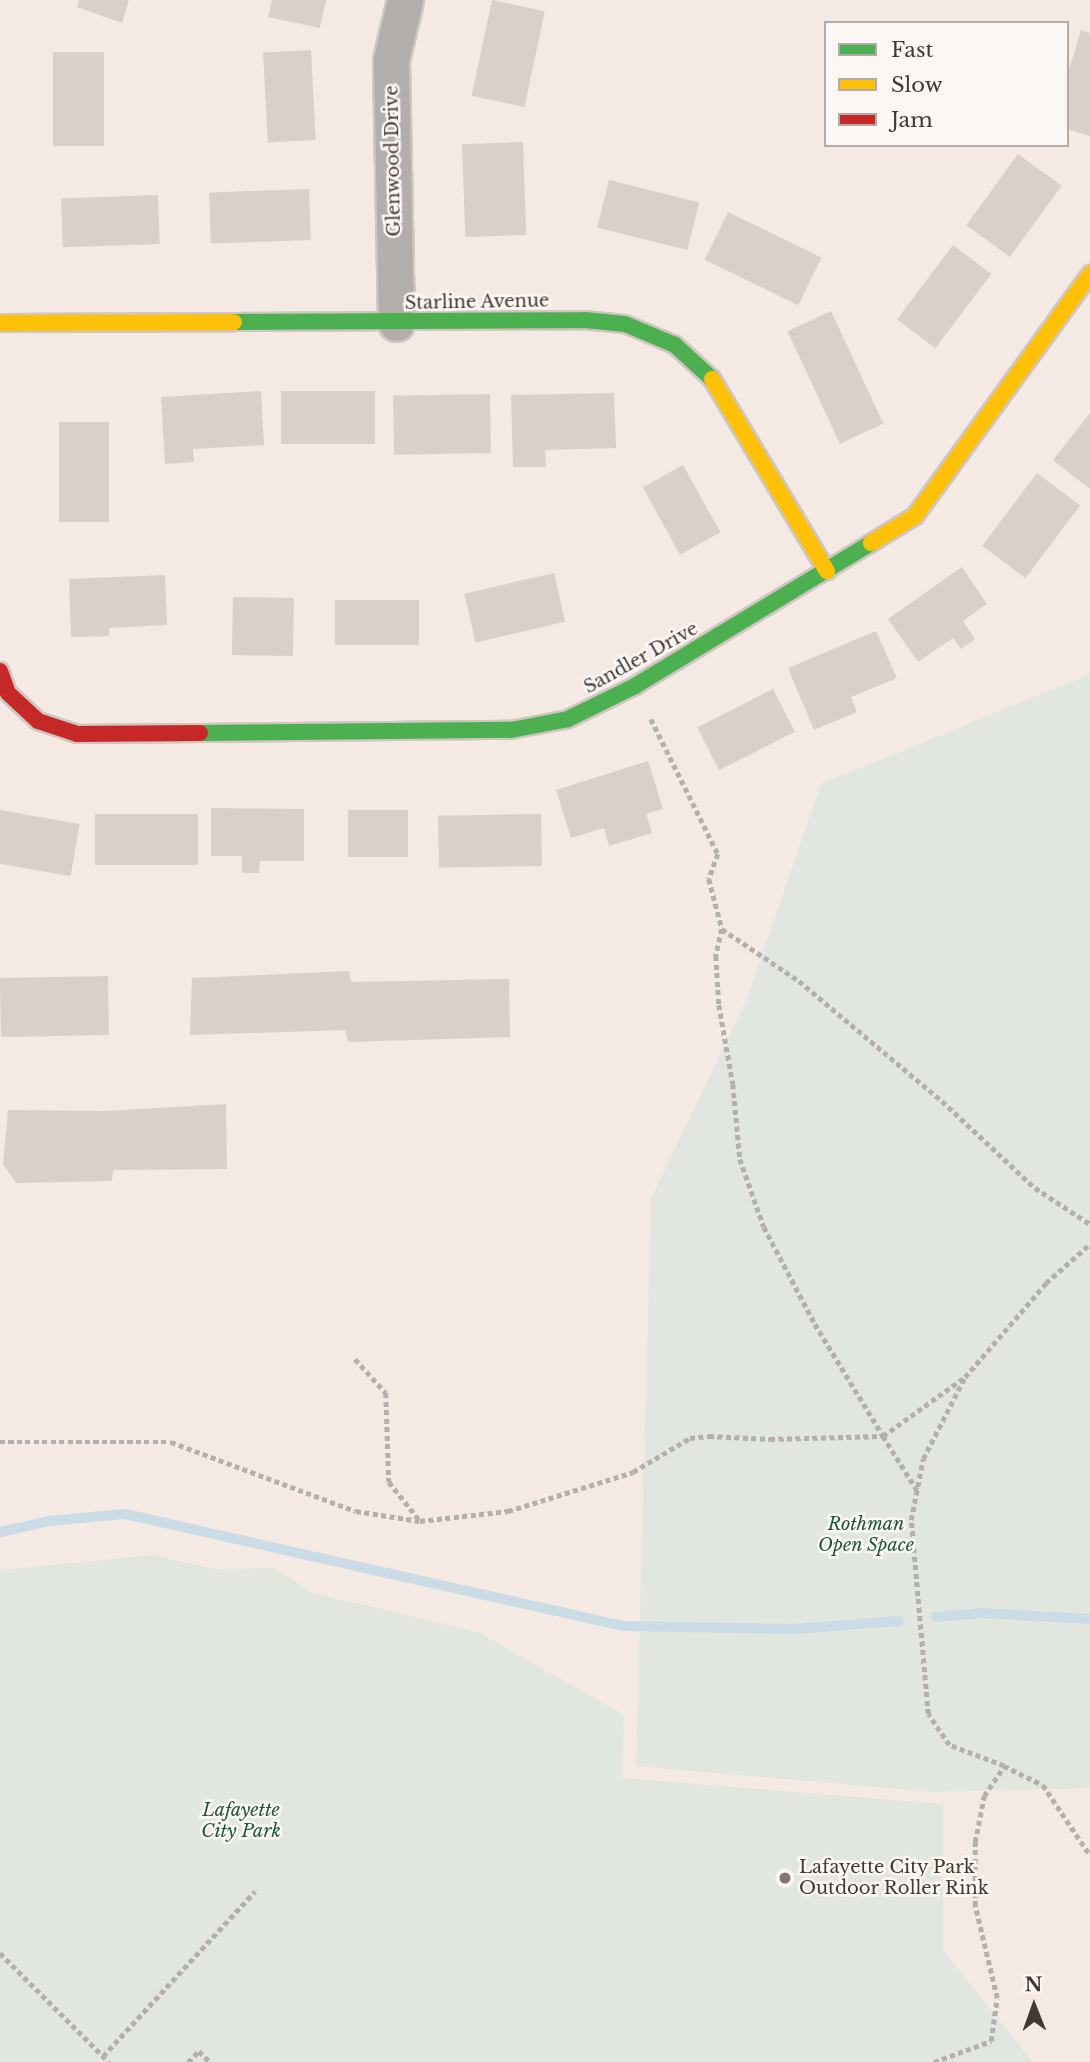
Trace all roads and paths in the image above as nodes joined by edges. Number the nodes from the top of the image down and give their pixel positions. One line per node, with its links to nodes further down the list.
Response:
1 (405, 0): 4 (street, Glenwood Drive)
2 (1090, 274): 5 (street, Sandler Drive)
3 (0, 323): 4 (street, Starline Avenue)
4 (396, 323): 5 (street, Starline Avenue)
5 (827, 571): 7 (street, Sandler Drive)
6 (0, 671): 7 (street, Sandler Drive)
7 (635, 686): 8 (path)
8 (722, 929): 9 (path); 13 (path)
9 (1090, 1224)
10 (1090, 1244): 12 (path)
11 (355, 1359): 16 (path)
12 (965, 1377): 13 (path); 15 (path)
13 (883, 1436): 15 (path); 16 (path)
14 (0, 1442): 16 (path)
15 (917, 1490): 17 (path)
16 (420, 1521)
17 (1004, 1766): 18 (path); 25 (path)
18 (1090, 1855)
19 (255, 1891): 21 (path)
20 (0, 1954): 21 (path)
21 (103, 2056): 22 (path)
22 (109, 2062)
23 (188, 2062): 24 (path)
24 (210, 2062)
25 (934, 2062)

